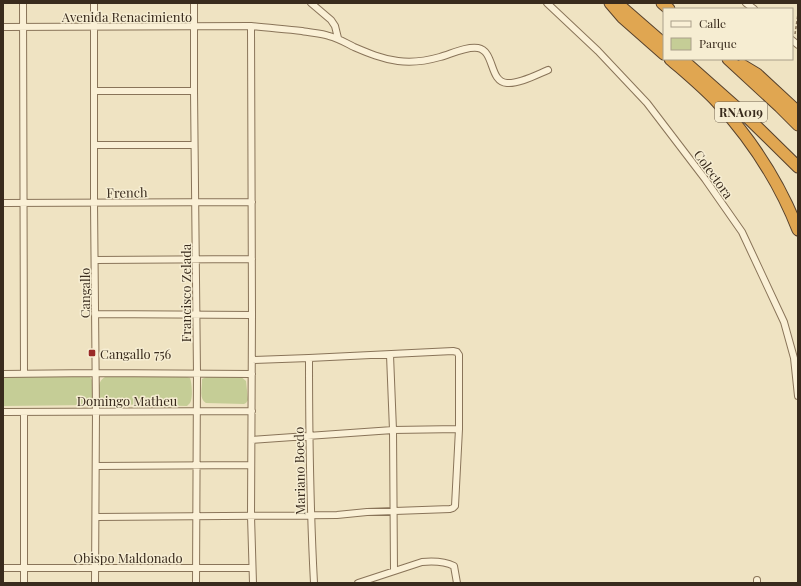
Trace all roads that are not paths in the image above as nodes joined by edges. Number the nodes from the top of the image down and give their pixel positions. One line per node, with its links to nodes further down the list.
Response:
1 (23, 3): 11 (street)
2 (94, 3): 12 (street, Cangallo)
3 (194, 3): 8 (street, Francisco Zelada)
4 (311, 3): 13 (street)
5 (547, 3): 48 (street, Colectora)
6 (610, 3): 15 (highway)
7 (617, 3): 14 (highway)
8 (194, 26): 9 (street, Avenida Renacimiento); 12 (street, Avenida Renacimiento); 22 (street, Francisco Zelada)
9 (251, 26): 13 (street, Avenida Renacimiento); 29 (street)
10 (3, 27): 11 (street, Avenida Renacimiento)
11 (23, 27): 12 (street, Avenida Renacimiento); 32 (street)
12 (94, 27): 21 (street, Cangallo)
13 (338, 38): 20 (street, Avenida Renacimiento)
14 (663, 43)
15 (663, 53)
16 (671, 60): 33 (highway)
17 (683, 60): 27 (highway, RNA019)
18 (729, 60): 24 (highway, RNA019)
19 (736, 60): 23 (highway)
20 (548, 70)
21 (94, 91): 22 (street); 25 (street, Cangallo)
22 (194, 91): 26 (street, Francisco Zelada)
23 (798, 112)
24 (798, 125)
25 (94, 145): 26 (street); 30 (street, Cangallo)
26 (194, 145): 28 (street, Francisco Zelada)
27 (798, 167)
28 (195, 202): 29 (street, French); 30 (street, French); 36 (street, Francisco Zelada)
29 (252, 202): 34 (street)
30 (94, 203): 32 (street, French); 35 (street, Cangallo)
31 (3, 204): 32 (street, French)
32 (23, 204): 45 (street)
33 (798, 230)
34 (252, 259): 36 (street); 39 (street)
35 (95, 260): 36 (street); 37 (street, Cangallo)
36 (196, 260): 38 (street, Francisco Zelada)
37 (95, 314): 38 (street); 43 (street, Cangallo)
38 (196, 315): 39 (street); 46 (street, Francisco Zelada)
39 (252, 315): 42 (street)
40 (390, 355): 41 (street); 54 (street); 55 (street)
41 (309, 358): 42 (street); 56 (street, Mariano Boedo)
42 (252, 360): 47 (street)
43 (95, 373): 45 (street, Domingo Matheu); 46 (street, Domingo Matheu); 50 (street, Cangallo)
44 (3, 374): 45 (street, Domingo Matheu)
45 (24, 374)
46 (197, 374): 47 (street, Domingo Matheu); 51 (street, Francisco Zelada)
47 (252, 374): 49 (street)
48 (798, 396)
49 (252, 410): 51 (street, Domingo Matheu); 57 (street)
50 (96, 411): 51 (street, Domingo Matheu); 53 (street, Domingo Matheu); 60 (street, Cangallo)
51 (196, 411): 58 (street, Francisco Zelada)
52 (3, 412): 53 (street, Domingo Matheu)
53 (24, 412): 67 (street)
54 (459, 429): 55 (street); 61 (street)
55 (393, 430): 56 (street); 61 (street)
56 (309, 436): 57 (street); 62 (street, Mariano Boedo)
57 (252, 440): 59 (street)
58 (196, 465): 59 (street); 60 (street); 63 (street, Francisco Zelada)
59 (251, 465): 64 (street)
60 (96, 466): 65 (street, Cangallo)
61 (394, 511): 62 (street); 71 (street)
62 (310, 515): 64 (street); 76 (street, Mariano Boedo)
63 (196, 516): 64 (street); 65 (street); 69 (street, Francisco Zelada)
64 (251, 516): 70 (street)
65 (96, 517): 68 (street, Cangallo)
66 (3, 568): 67 (street, Obispo Maldonado)
67 (24, 568): 68 (street, Obispo Maldonado); 72 (street)
68 (95, 568): 69 (street, Obispo Maldonado); 73 (street, Cangallo)
69 (196, 568): 70 (street, Obispo Maldonado); 74 (street, Francisco Zelada)
70 (252, 568): 75 (street)
71 (394, 571): 77 (street); 78 (street)
72 (24, 583)
73 (95, 583)
74 (196, 583)
75 (253, 583)
76 (314, 583)
77 (358, 583)
78 (457, 583)

